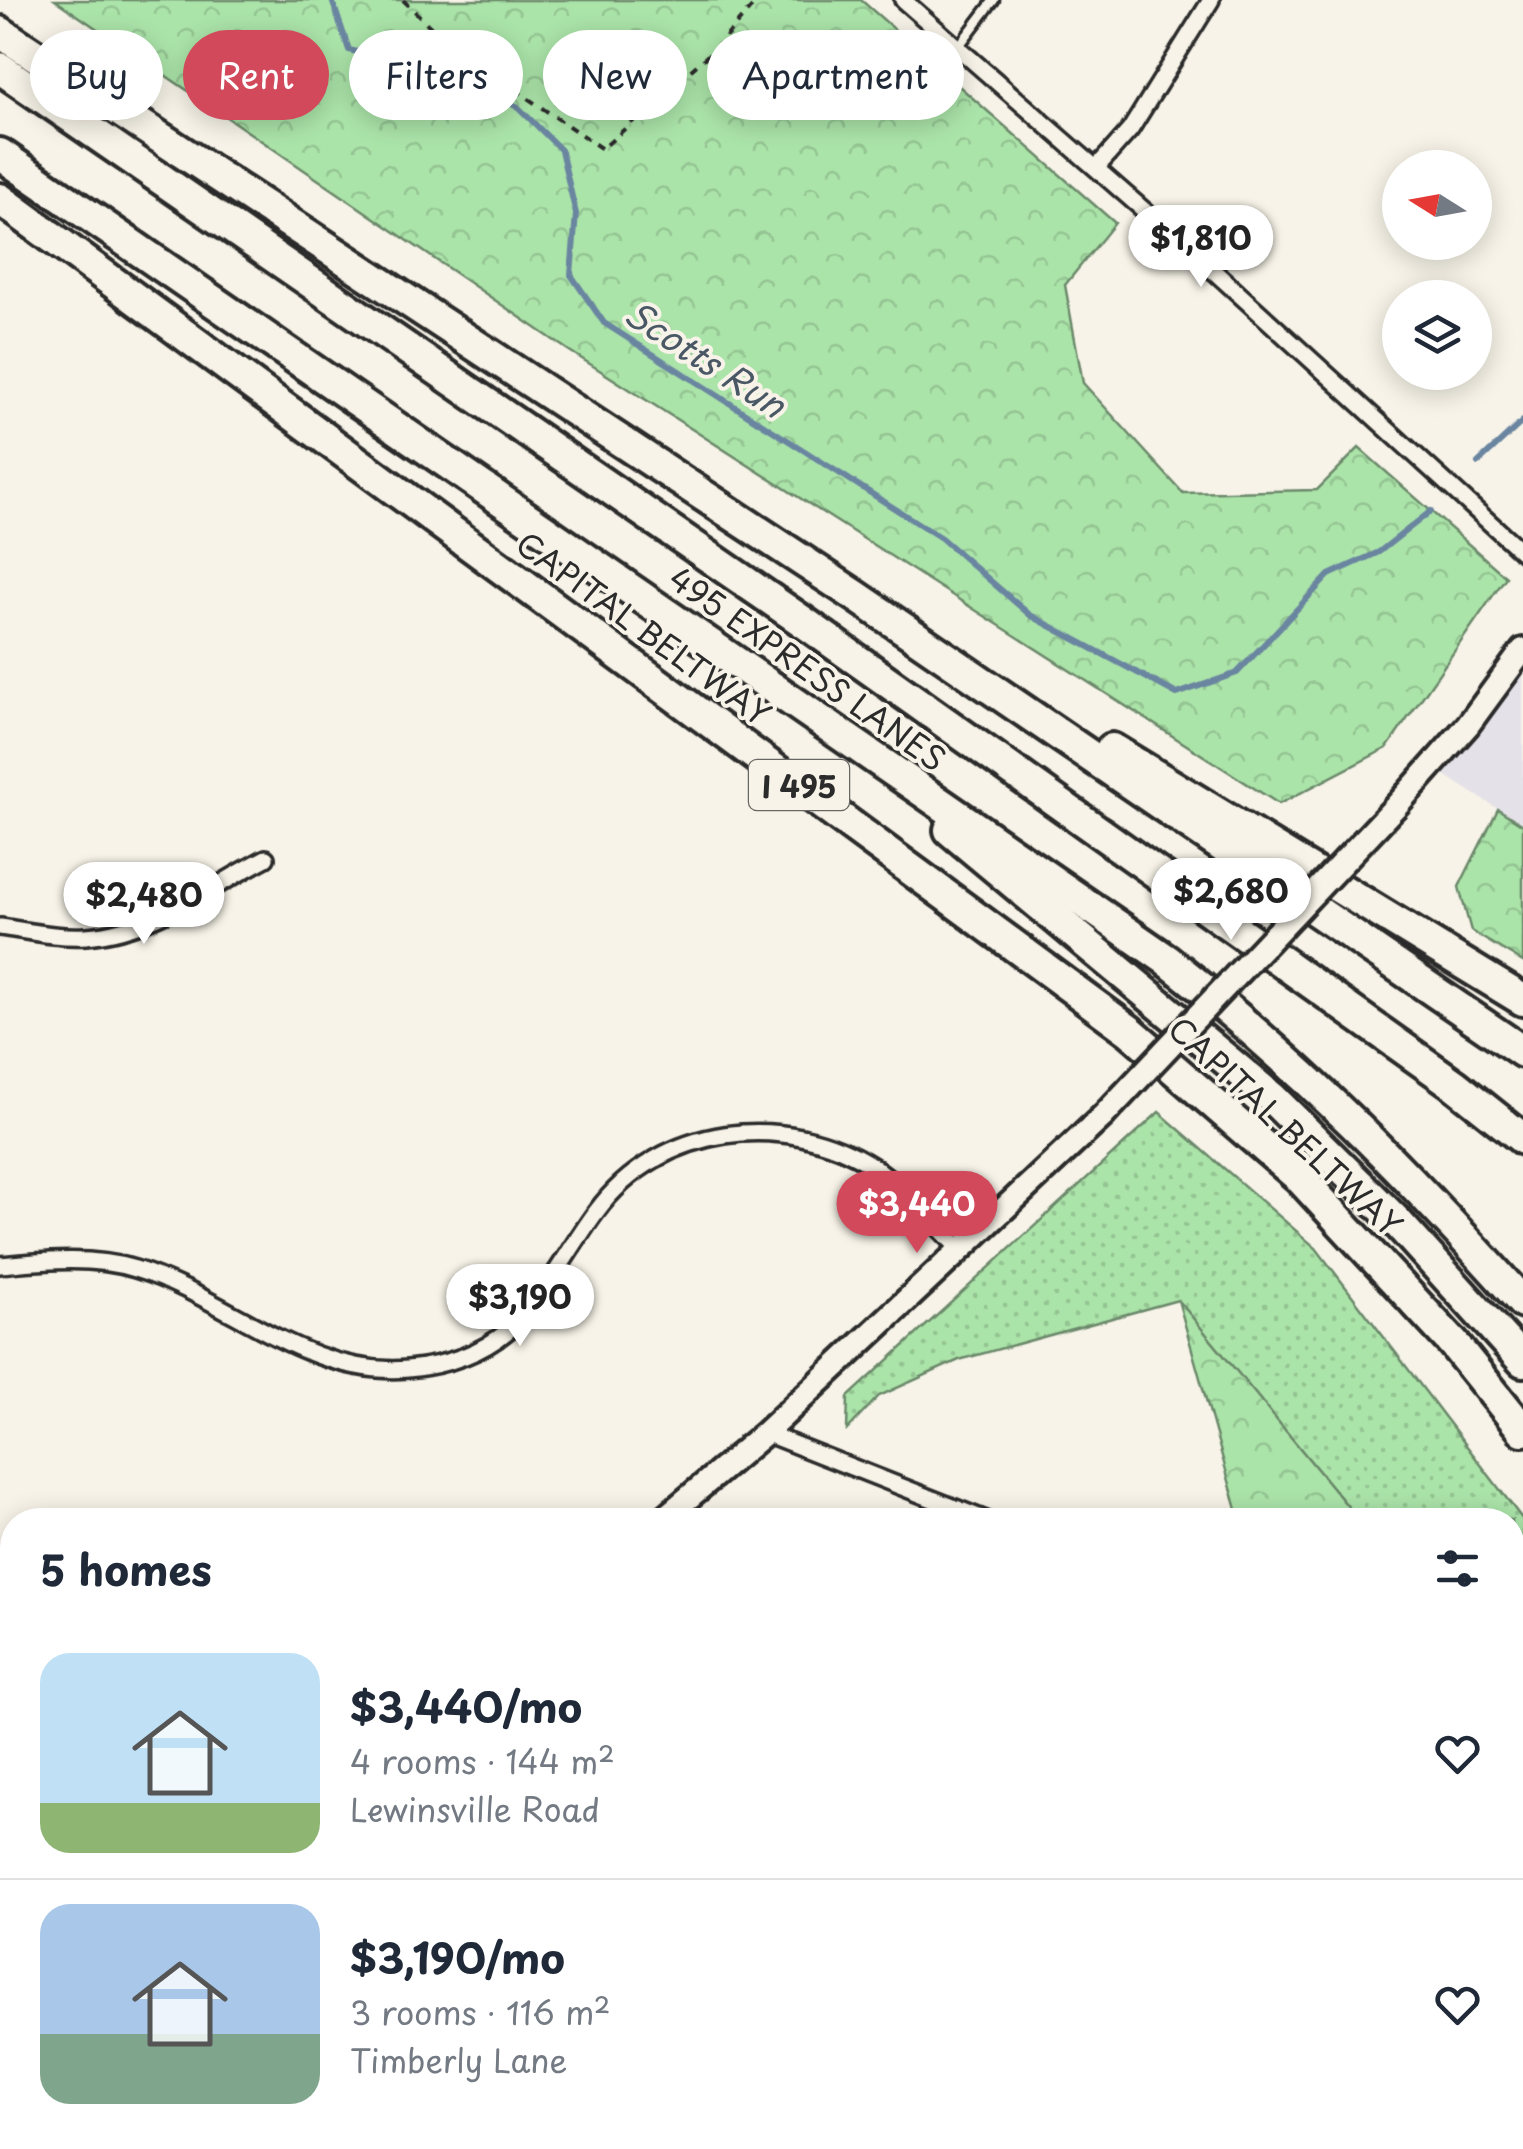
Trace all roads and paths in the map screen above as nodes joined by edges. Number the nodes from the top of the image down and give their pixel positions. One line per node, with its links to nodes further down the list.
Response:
1 (403, 0): 2 (path)
2 (758, 0)
3 (903, 0): 8 (street)
4 (975, 0): 7 (lane)
5 (994, 0): 7 (lane)
6 (1211, 0): 14 (street)
7 (986, 10): 10 (lane)
8 (938, 30)
9 (0, 32): 17 (highway)
10 (964, 39)
11 (964, 52): 14 (street)
12 (0, 68): 24 (highway, 495 EXPRESS LANES)
13 (0, 154): 19 (highway, 495 EXPRESS LANES / I 495)
14 (1096, 167): 16 (street)
15 (0, 199): 31 (highway, CAPITAL BELTWAY / I 495)
16 (1523, 553)
17 (856, 596): 22 (highway); 23 (highway)
18 (1523, 650): 27 (main road, bridge)
19 (798, 704): 29 (highway, 495 EXPRESS LANES / I 495); 30 (highway)
20 (266, 858): 21 (street)
21 (0, 927)
22 (1523, 1000)
23 (1523, 1052)
24 (1455, 1085): 25 (highway); 26 (highway, 495 EXPRESS LANES)
25 (1523, 1128)
26 (1523, 1139)
27 (961, 1250): 28 (street); 32 (main road)
28 (0, 1265)
29 (1523, 1304)
30 (1523, 1362)
31 (1523, 1430)
32 (764, 1433): 33 (main road); 34 (street)
33 (676, 1508)
34 (955, 1508)

